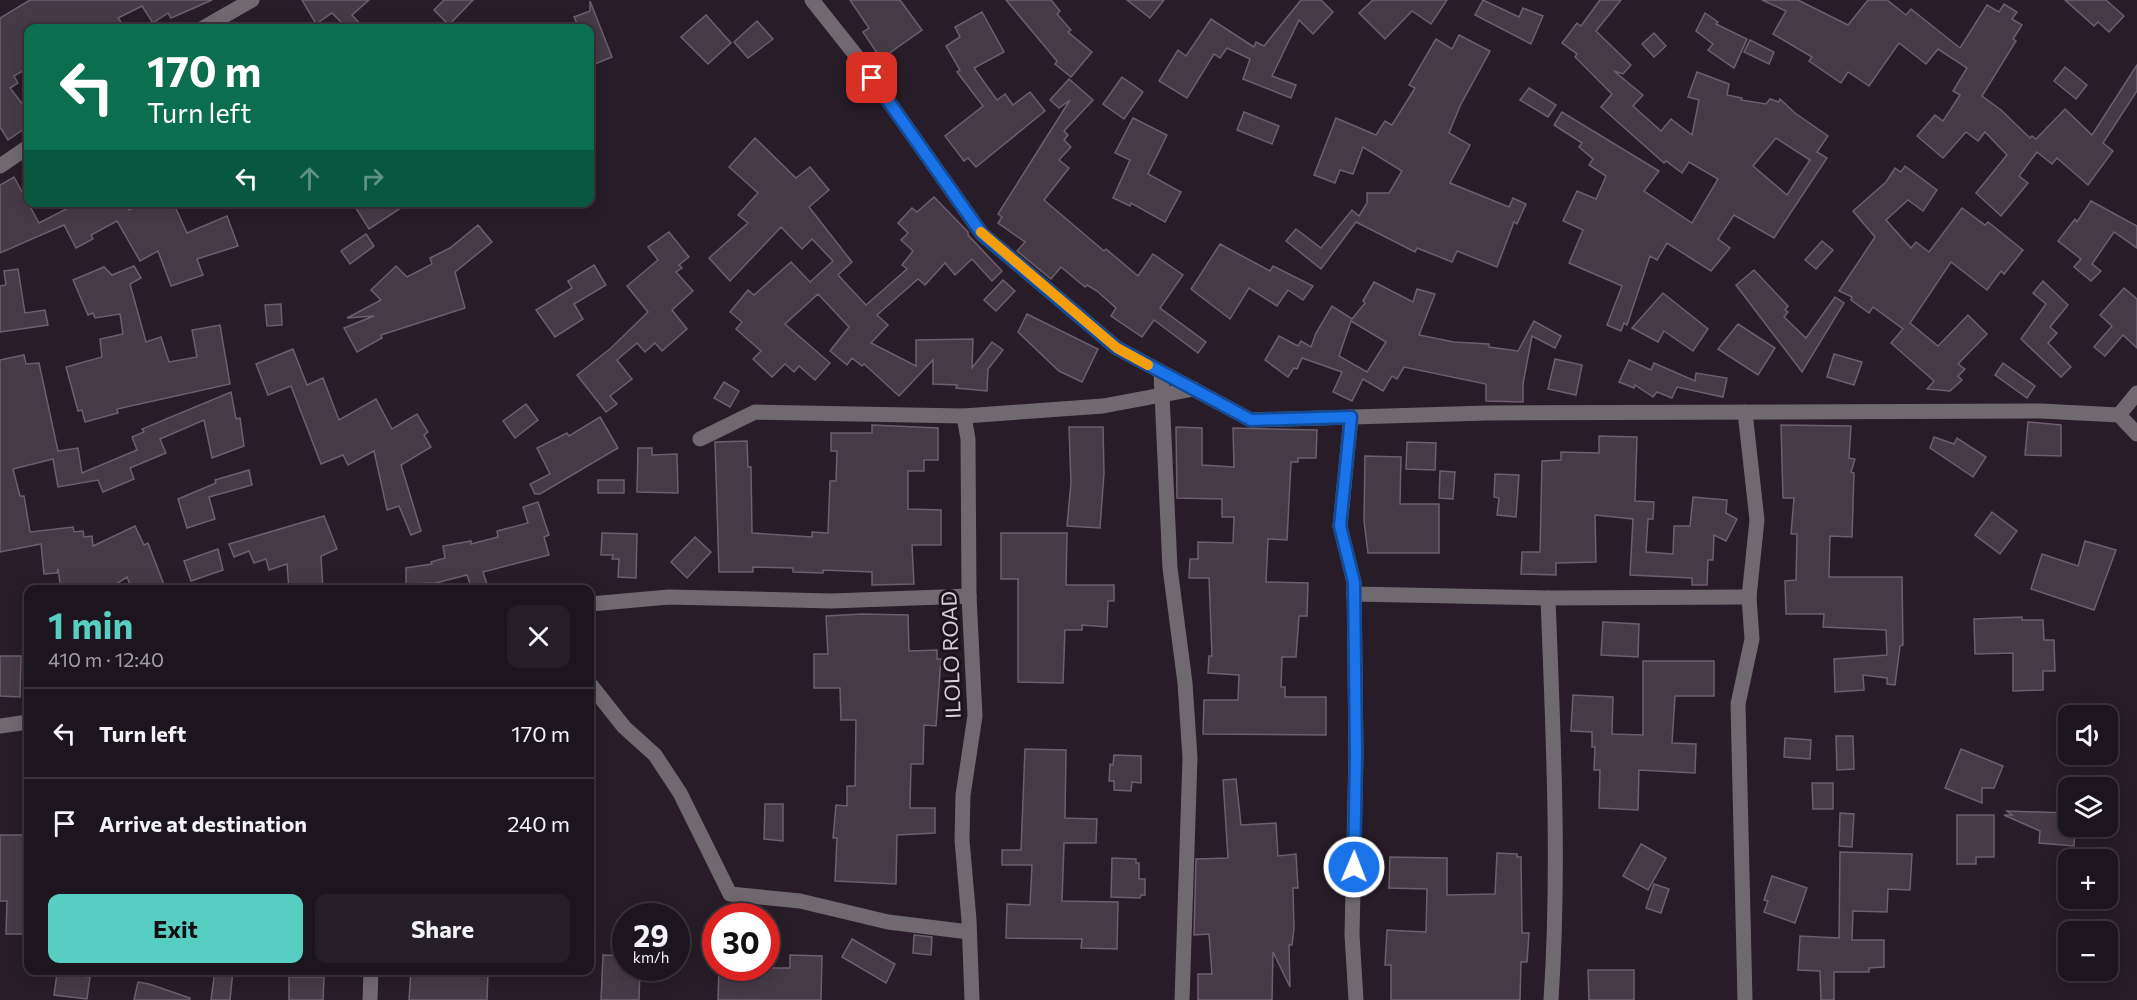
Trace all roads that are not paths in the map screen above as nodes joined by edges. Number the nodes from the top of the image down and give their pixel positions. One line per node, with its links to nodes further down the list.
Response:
1 (252, 0): 3 (street)
2 (812, 0): 6 (street)
3 (210, 24)
4 (24, 150): 5 (street)
5 (0, 166)
6 (1161, 372): 7 (street); 9 (street)
7 (1194, 389): 9 (street); 13 (street)
8 (2137, 393): 11 (street)
9 (1162, 395): 12 (street); 28 (street)
10 (1745, 412): 11 (street); 13 (street); 18 (street)
11 (2119, 415): 14 (street)
12 (964, 416): 15 (street); 17 (street, ILOLO ROAD)
13 (1351, 417): 16 (street)
14 (2137, 434)
15 (700, 439)
16 (1354, 594): 19 (street); 29 (street)
17 (969, 596): 20 (street); 24 (street, ILOLO ROAD)
18 (1749, 597): 19 (street); 31 (street)
19 (1548, 598): 30 (street)
20 (594, 604)
21 (594, 689): 24 (street)
22 (24, 723): 23 (street)
23 (0, 726)
24 (969, 932): 27 (street, ILOLO ROAD)
25 (371, 975): 26 (street)
26 (370, 1000)
27 (972, 1000)
28 (1182, 1000)
29 (1356, 1000)
30 (1551, 1000)
31 (1745, 1000)

